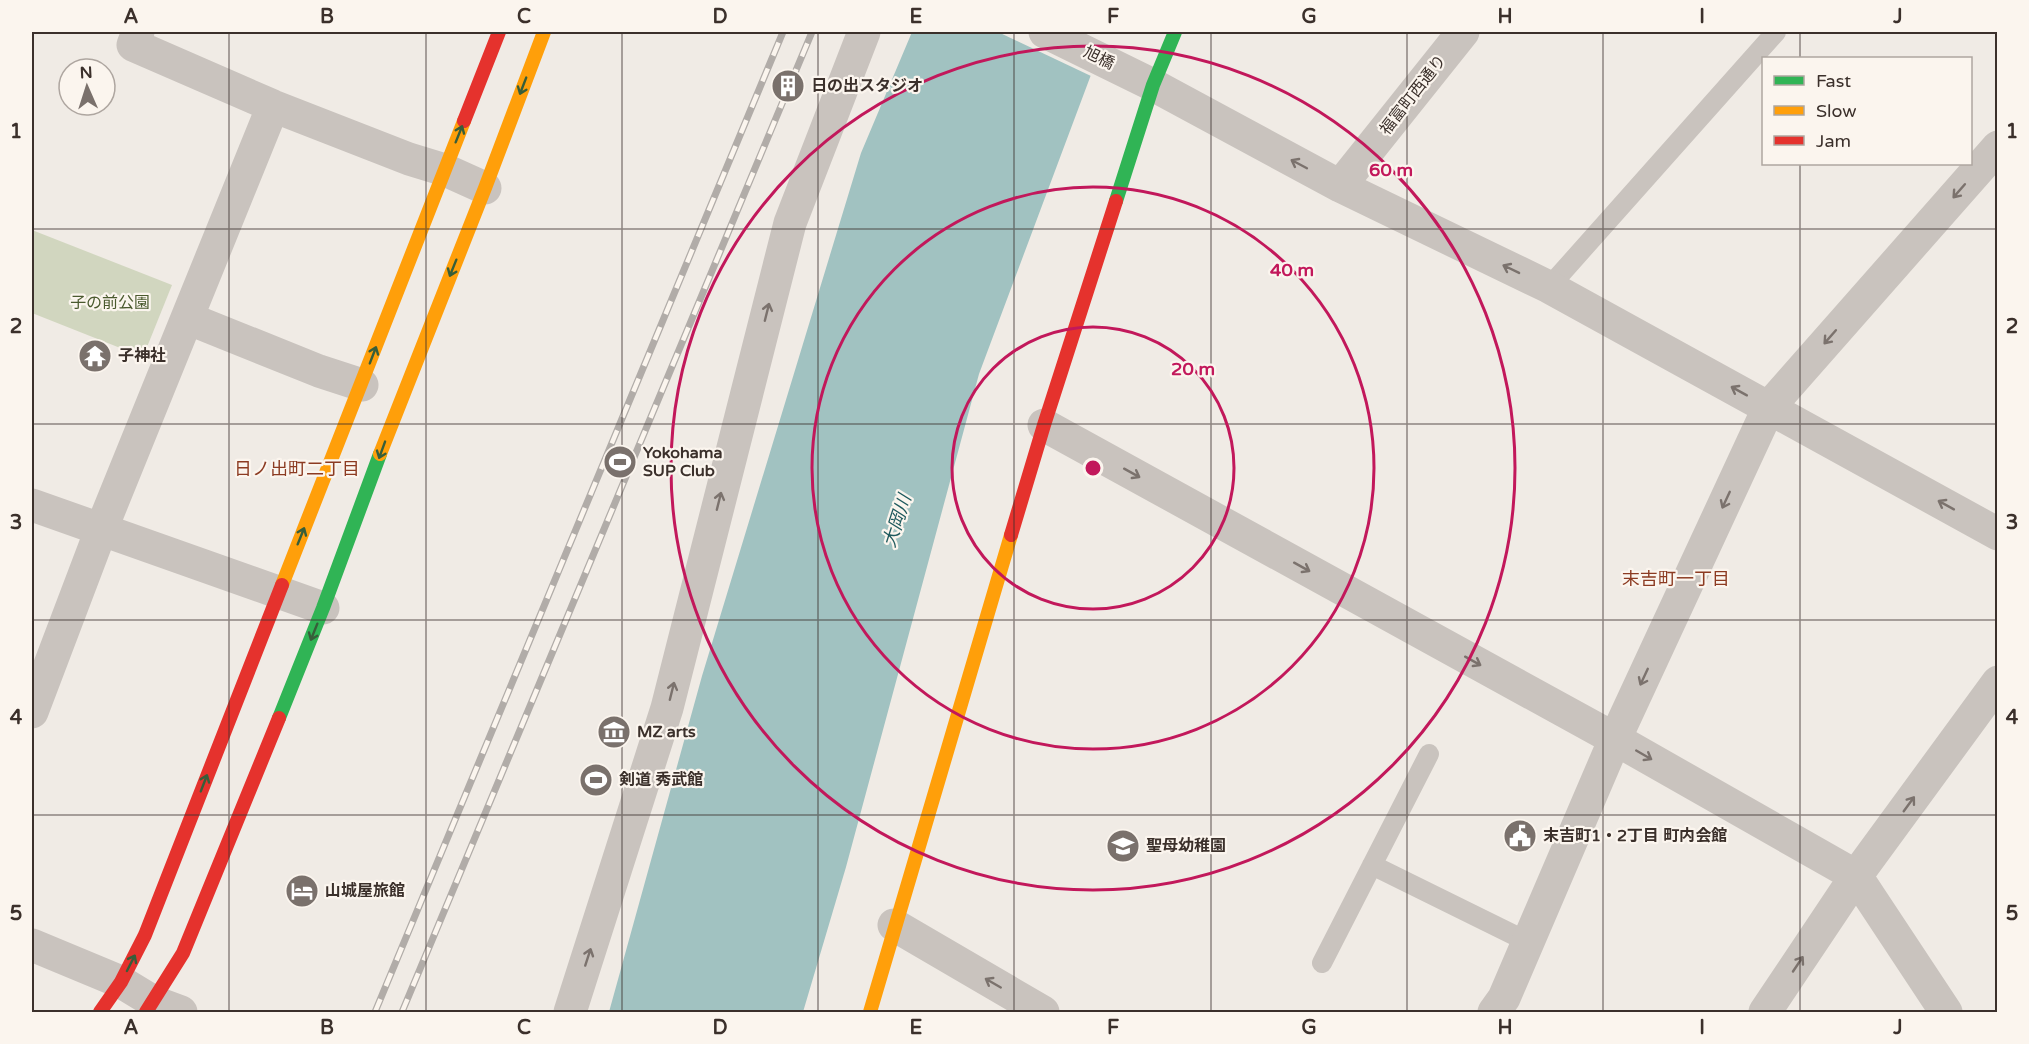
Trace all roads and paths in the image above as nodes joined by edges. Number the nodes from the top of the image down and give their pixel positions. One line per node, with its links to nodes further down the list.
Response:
1 (138, 32): 10 (street)
2 (500, 32): 12 (main road, one-way to 2)
3 (544, 32): 14 (main road, one-way to 14)
4 (864, 32): 38 (street, one-way to 4)
5 (1046, 32): 9 (street, 旭橋)
6 (1175, 32): 9 (main road)
7 (1463, 32): 13 (street, 福富町西通り)
8 (1776, 32): 15 (lane)
9 (1153, 85): 13 (street, 旭橋, one-way to 9); 19 (main road)
10 (273, 106): 12 (street); 16 (street)
11 (1998, 147): 18 (street, one-way to 18)
12 (445, 170): 14 (street); 17 (main road, one-way to 12)
13 (1340, 186): 15 (street, 旭橋, one-way to 13)
14 (485, 188): 24 (main road, one-way to 24)
15 (1549, 287): 18 (street, 旭橋, one-way to 15)
16 (187, 318): 17 (street); 21 (street)
17 (362, 385): 23 (main road, one-way to 17)
18 (1769, 407): 22 (street, 旭橋, one-way to 18); 27 (street, one-way to 27)
19 (1044, 425): 27 (street, one-way to 27); 31 (main road)
20 (32, 505): 21 (street)
21 (101, 530): 23 (street); 26 (street)
22 (1998, 534)
23 (279, 591): 24 (street); 35 (main road, one-way to 23)
24 (323, 608): 36 (main road, one-way to 36)
25 (1998, 682): 30 (street, one-way to 25)
26 (32, 712)
27 (1616, 739): 30 (street, one-way to 30); 32 (street)
28 (1429, 754): 29 (lane)
29 (1372, 865): 32 (lane); 34 (lane)
30 (1857, 876): 42 (street, one-way to 30); 43 (street)
31 (894, 925): 39 (main road); 40 (street, one-way to 31)
32 (1528, 942): 41 (street)
33 (32, 945): 35 (street)
34 (1322, 963)
35 (121, 982): 36 (street); 37 (main road)
36 (160, 1009)
37 (100, 1012)
38 (570, 1012)
39 (870, 1012)
40 (1043, 1012)
41 (1494, 1012)
42 (1766, 1012)
43 (1946, 1012)

